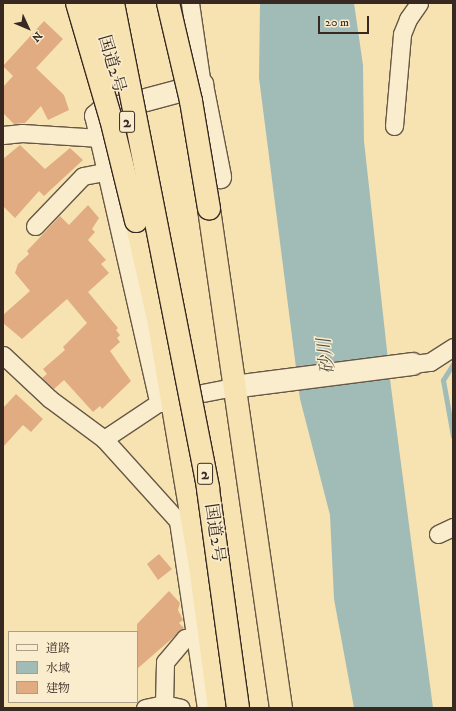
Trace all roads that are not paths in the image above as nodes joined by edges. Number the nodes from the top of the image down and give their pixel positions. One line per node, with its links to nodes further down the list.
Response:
1 (77, 3): 19 (highway, bridge)
2 (94, 3): 14 (highway, 国道2号 / 2, bridge)
3 (112, 3): 14 (highway, 国道2号 / 2, bridge)
4 (168, 3): 18 (highway, bridge)
5 (190, 3): 7 (street)
6 (419, 3): 8 (street)
7 (202, 85): 10 (street); 12 (street)
8 (394, 126)
9 (3, 135): 10 (street)
10 (100, 138): 11 (street)
11 (109, 171): 13 (street); 19 (street)
12 (220, 177)
13 (35, 226)
14 (160, 241): 27 (highway, 国道2号 / 2, bridge)
15 (453, 347): 17 (street)
16 (3, 356): 20 (street)
17 (405, 366): 18 (street)
18 (233, 387): 19 (street); 28 (highway)
19 (166, 399): 20 (street); 26 (highway)
20 (104, 439): 21 (street)
21 (194, 637): 22 (street); 25 (street)
22 (164, 704): 23 (street); 24 (street)
23 (145, 708)
24 (181, 708)
25 (206, 708)
26 (219, 708)
27 (238, 708)
28 (281, 708)

